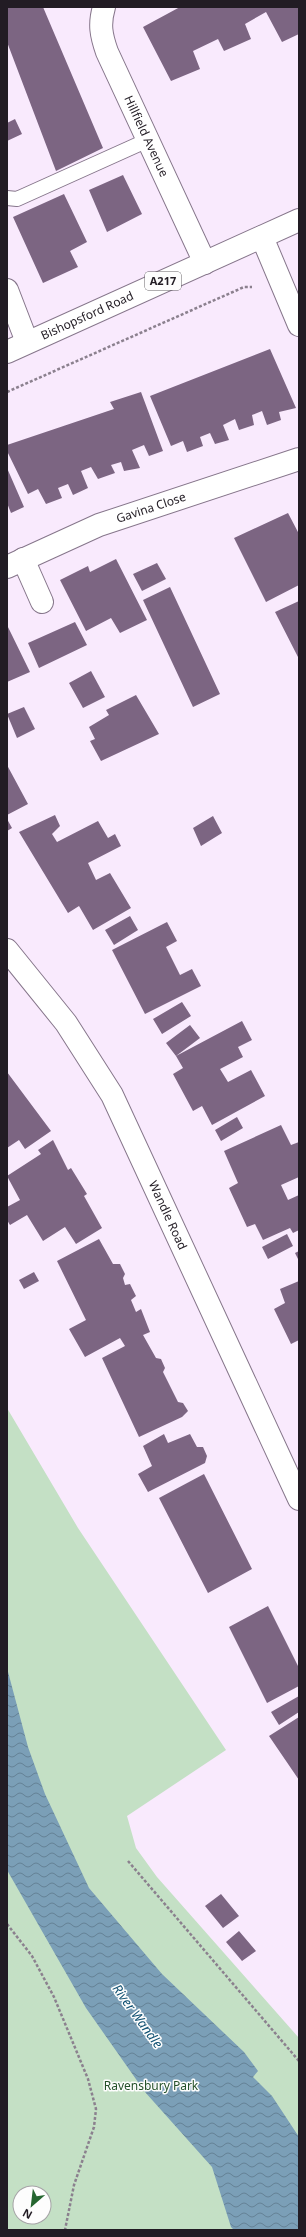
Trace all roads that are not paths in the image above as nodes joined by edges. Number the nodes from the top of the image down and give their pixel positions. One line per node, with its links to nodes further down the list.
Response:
1 (104, 7): 2 (street, Hillfield Avenue)
2 (148, 140): 3 (lane); 6 (street, Hillfield Avenue)
3 (7, 198)
4 (299, 220): 5 (street, Bishopsford Road / A217)
5 (262, 237): 6 (street, Bishopsford Road / A217); 8 (street)
6 (205, 263): 9 (street, Bishopsford Road / A217)
7 (7, 290): 9 (street)
8 (299, 325)
9 (27, 342): 10 (street, Bishopsford Road / A217)
10 (7, 352)
11 (299, 459): 12 (street, Gavina Close)
12 (15, 563): 13 (street)
13 (42, 602)
14 (7, 950): 15 (street, Wandle Road)
15 (299, 1499)

